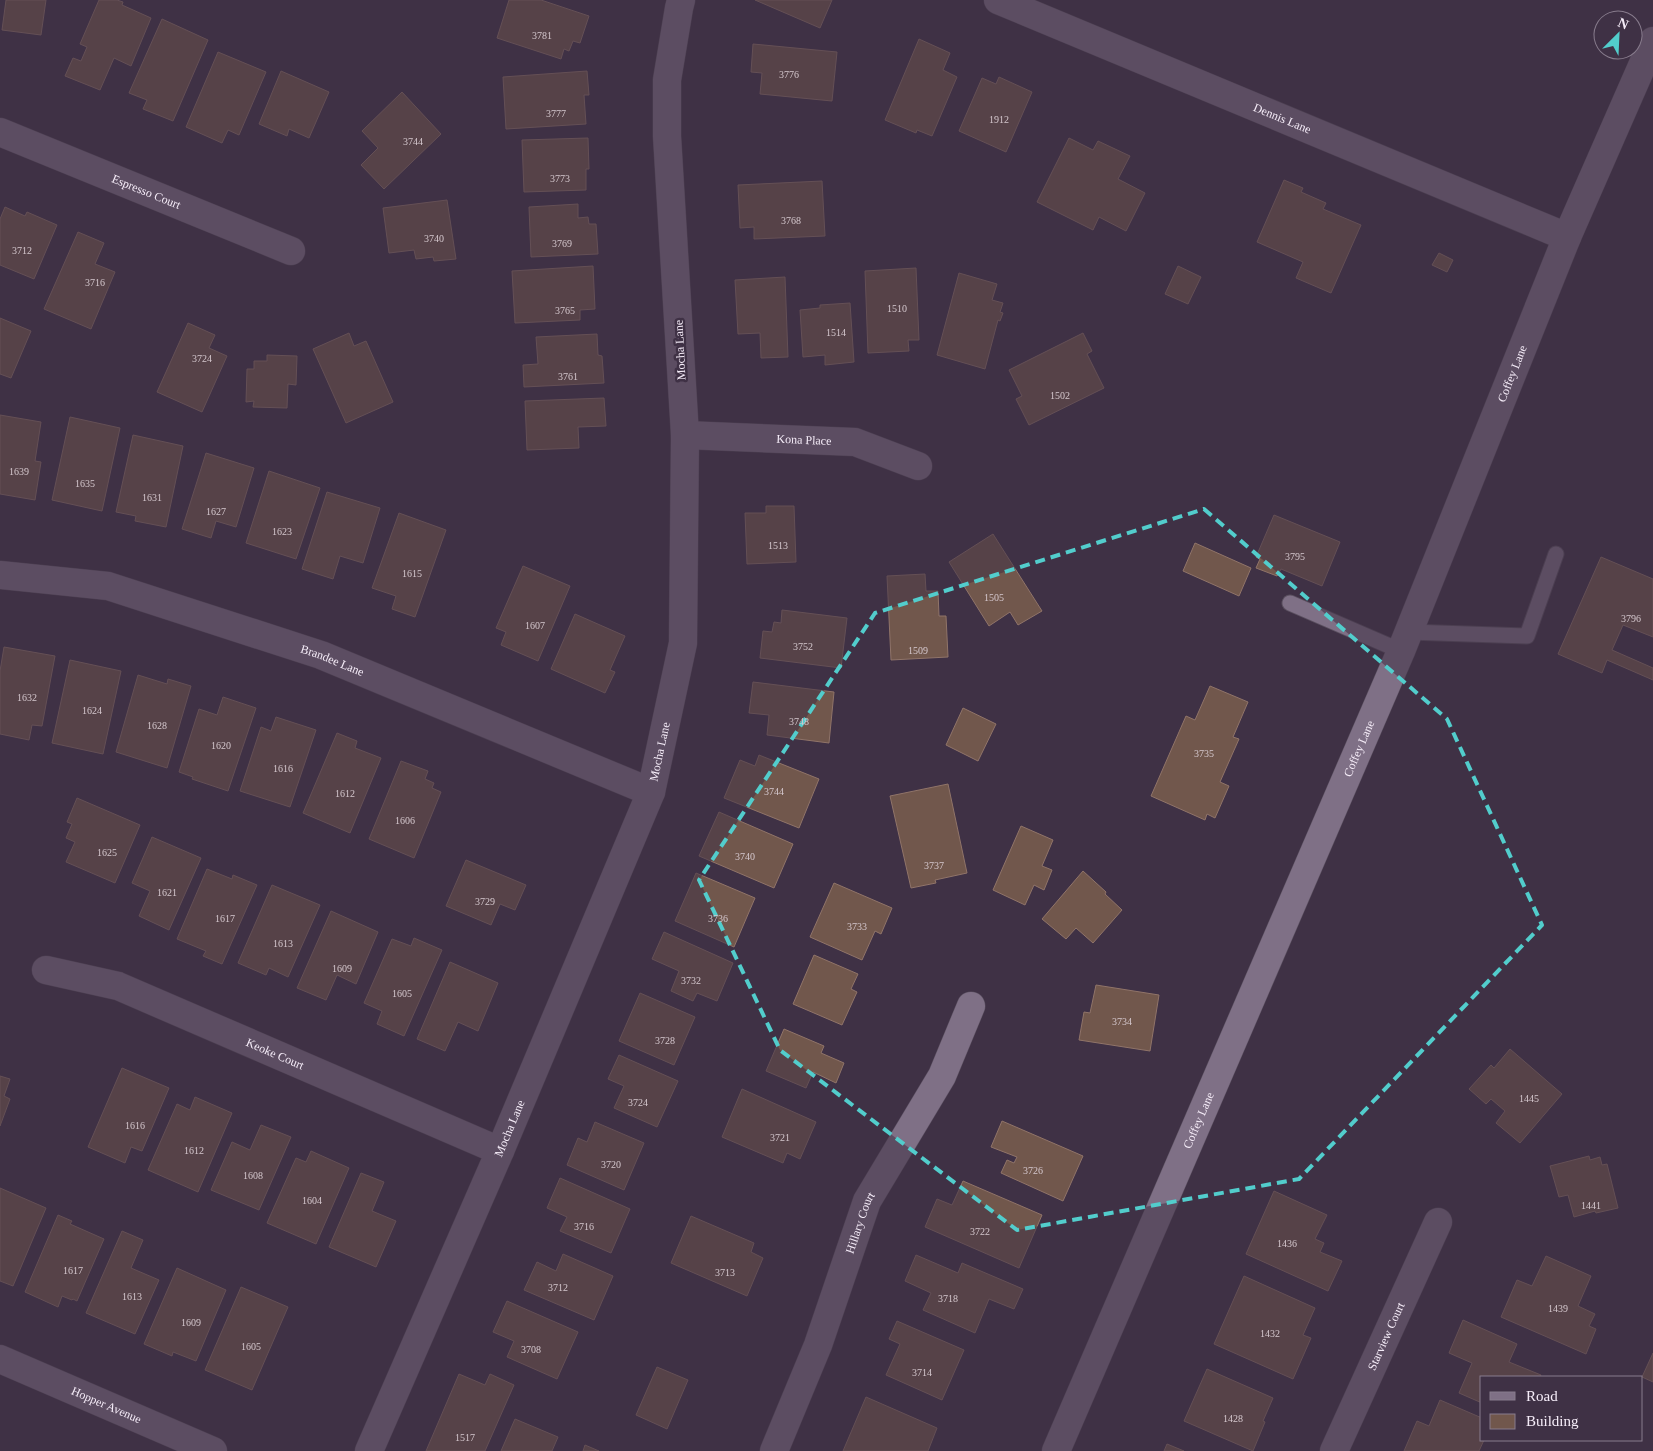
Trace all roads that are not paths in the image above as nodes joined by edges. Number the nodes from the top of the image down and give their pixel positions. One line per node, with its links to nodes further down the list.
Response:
1 (681, 0): 7 (street, Mocha Lane)
2 (998, 0): 5 (street, Dennis Lane)
3 (1653, 42): 5 (street, Coffey Lane)
4 (0, 132): 6 (street, Espresso Court)
5 (1566, 237): 12 (street, Coffey Lane)
6 (292, 251)
7 (685, 435): 8 (street, Kona Place); 13 (street, Mocha Lane)
8 (918, 466)
9 (1556, 554): 12 (lane)
10 (0, 575): 13 (street, Brandee Lane)
11 (1290, 602): 12 (lane)
12 (1405, 642): 22 (street, Coffey Lane)
13 (651, 792): 16 (street, Mocha Lane)
14 (46, 970): 16 (street, Keoke Court)
15 (971, 1006): 21 (street, Hillary Court)
16 (500, 1152): 20 (street, Mocha Lane)
17 (1438, 1222): 23 (street, Starview Court)
18 (0, 1359): 19 (street, Hopper Avenue)
19 (213, 1451)
20 (369, 1451)
21 (774, 1451)
22 (1056, 1451)
23 (1334, 1451)

